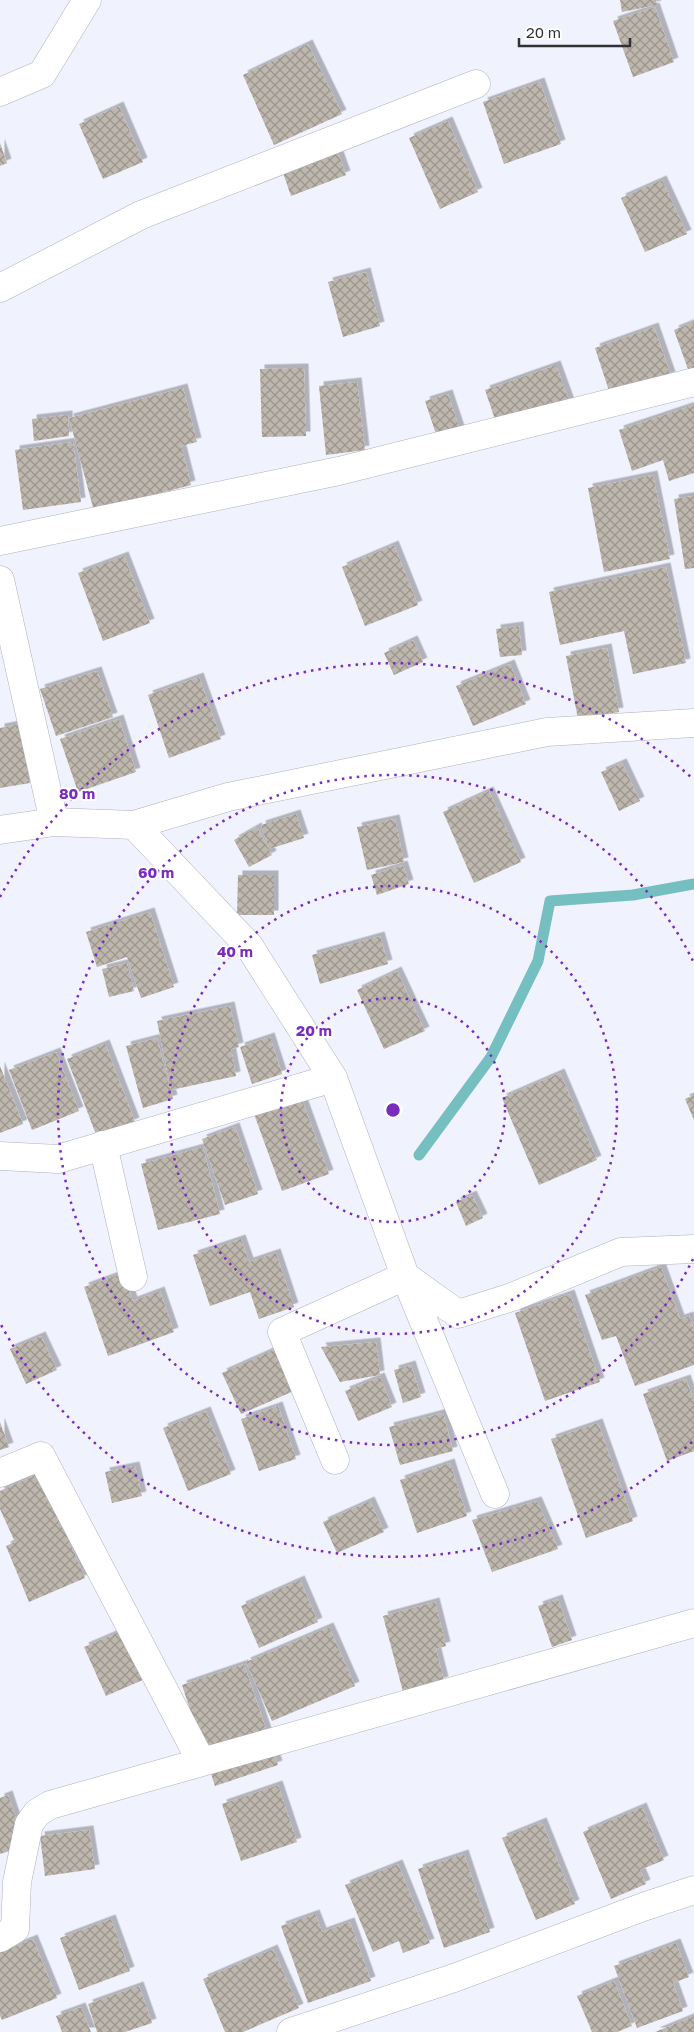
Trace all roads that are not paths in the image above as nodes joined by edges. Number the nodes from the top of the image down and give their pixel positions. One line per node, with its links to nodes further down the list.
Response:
1 (86, 0): 3 (street)
2 (476, 84): 4 (street)
3 (0, 92)
4 (0, 288)
5 (694, 382): 6 (street)
6 (0, 541)
7 (0, 580): 9 (street)
8 (694, 722): 10 (street)
9 (54, 822): 10 (street); 11 (street)
10 (134, 825): 12 (street)
11 (0, 830)
12 (333, 1078): 13 (street); 16 (street)
13 (103, 1145): 14 (street); 17 (street)
14 (0, 1156)
15 (694, 1249): 16 (street)
16 (405, 1276): 18 (street); 20 (street)
17 (133, 1277)
18 (335, 1460)
19 (0, 1473): 22 (street)
20 (495, 1494)
21 (694, 1623): 22 (street)
22 (201, 1761): 24 (street)
23 (694, 1890): 25 (street)
24 (0, 1938)
25 (291, 2032)

